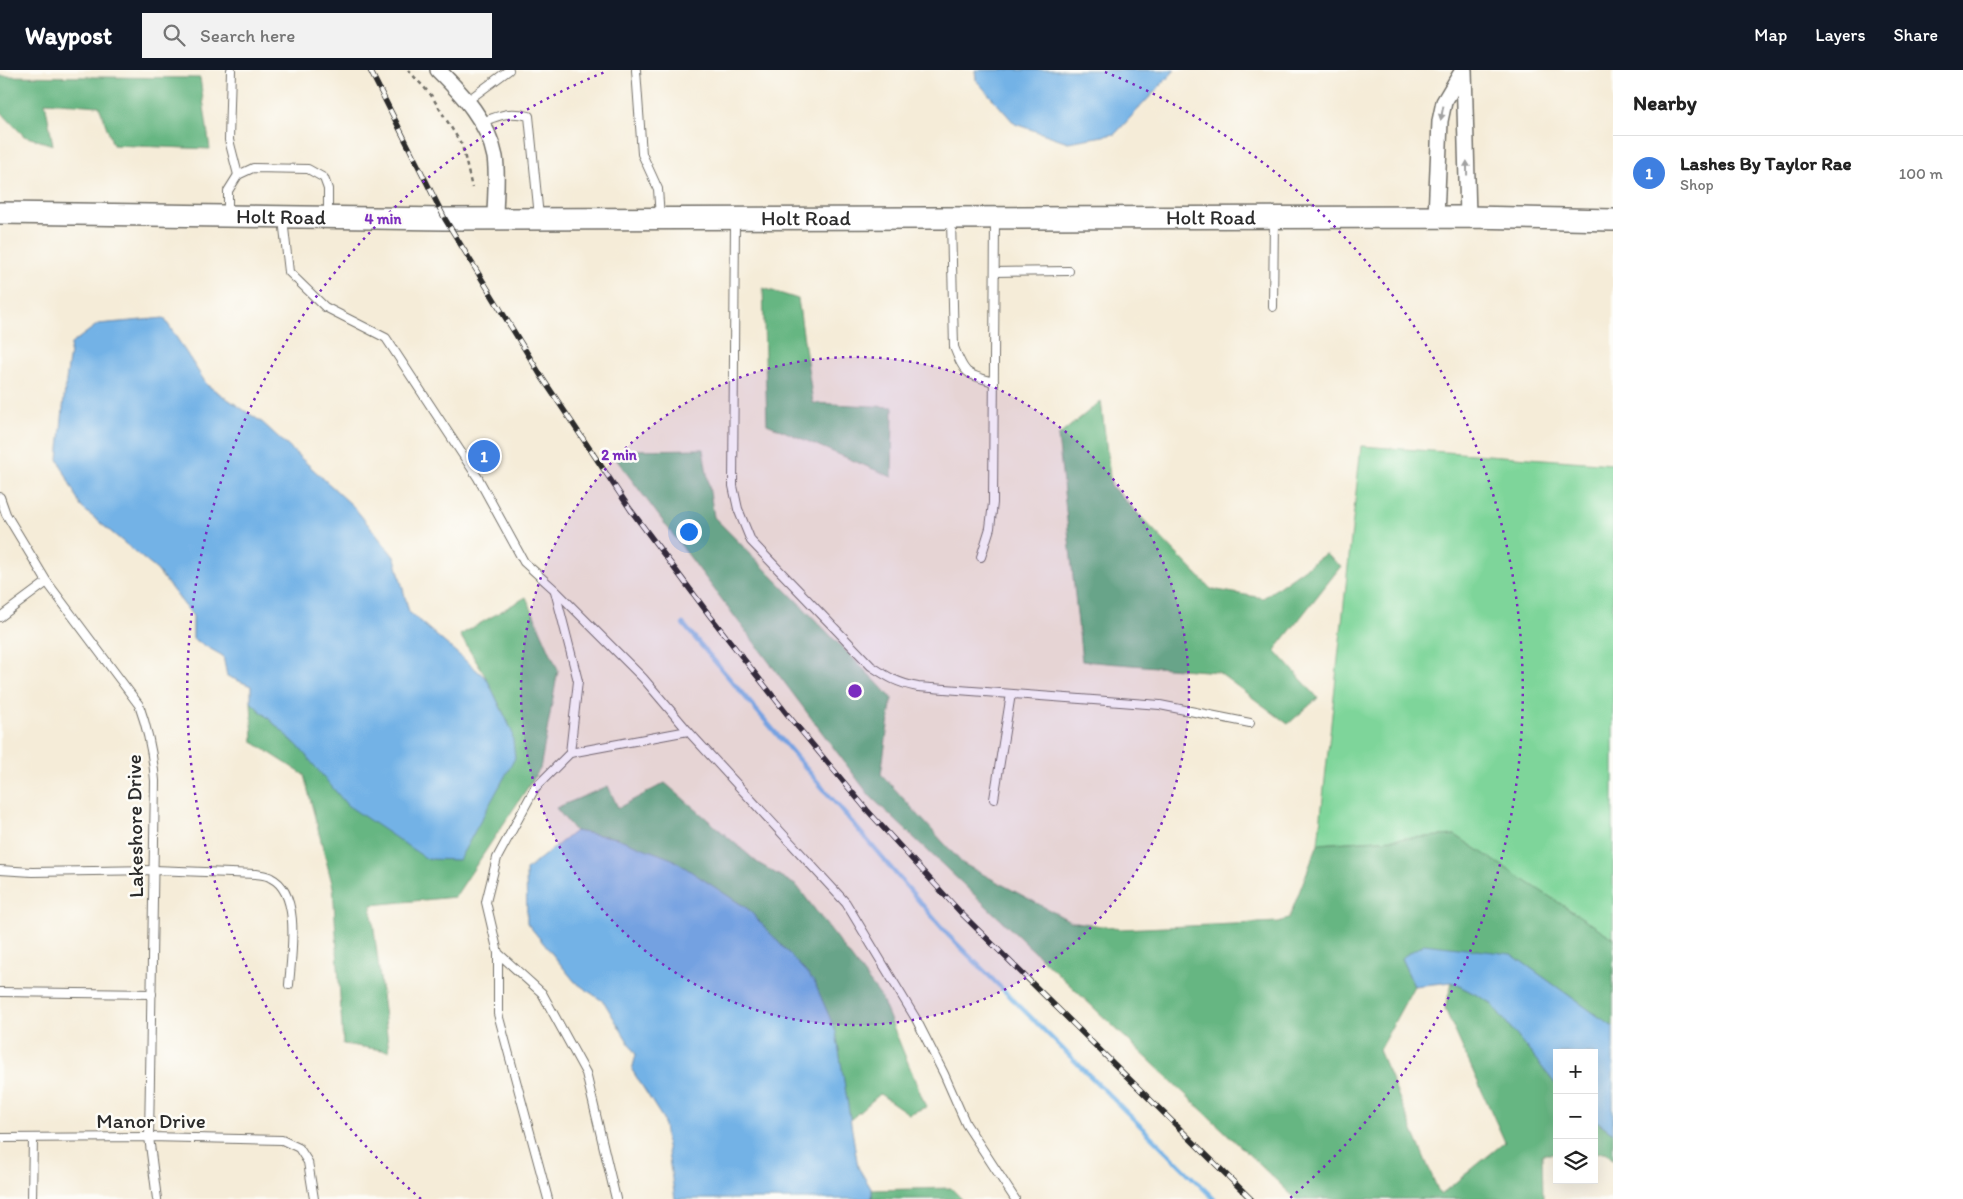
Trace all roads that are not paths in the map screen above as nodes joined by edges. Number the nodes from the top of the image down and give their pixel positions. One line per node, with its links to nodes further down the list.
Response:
1 (231, 70): 8 (lane)
2 (438, 70): 6 (street)
3 (508, 70): 6 (lane)
4 (636, 70): 20 (lane)
5 (1464, 70): 12 (street, one-way to 12); 13 (street, one-way to 5)
6 (467, 101): 7 (street)
7 (482, 122): 18 (street); 19 (lane)
8 (238, 176): 10 (lane); 17 (lane)
9 (0, 213): 10 (main road, Holt Road)
10 (228, 217): 16 (main road, Holt Road)
11 (1274, 217): 12 (main road, Holt Road); 15 (main road, Holt Road); 25 (lane)
12 (1436, 217): 13 (main road, Holt Road)
13 (1468, 217): 22 (main road, Holt Road)
14 (951, 218): 15 (main road, Holt Road); 21 (main road, Holt Road); 26 (lane)
15 (995, 218): 24 (lane)
16 (283, 219): 17 (main road, Holt Road); 30 (lane)
17 (328, 219): 18 (main road, Holt Road)
18 (495, 219): 19 (main road, Holt Road)
19 (539, 219): 20 (main road, Holt Road)
20 (660, 219): 21 (main road, Holt Road)
21 (735, 219): 32 (lane)
22 (1613, 220)
23 (1069, 271): 24 (lane)
24 (995, 272): 26 (lane)
25 (1273, 307)
26 (994, 382): 28 (lane)
27 (0, 497): 29 (lane, Lakeshore Drive)
28 (980, 557)
29 (48, 582): 31 (lane); 38 (lane, Lakeshore Drive)
30 (555, 590): 34 (lane); 35 (lane)
31 (0, 617)
32 (1011, 694): 33 (lane); 36 (lane)
33 (1250, 723)
34 (688, 731): 35 (lane); 51 (lane)
35 (570, 753): 39 (lane)
36 (994, 799)
37 (0, 870): 38 (lane)
38 (154, 870): 40 (lane); 42 (lane, Lakeshore Drive)
39 (498, 953): 49 (lane); 50 (lane)
40 (289, 985)
41 (0, 992): 42 (lane)
42 (152, 994): 43 (lane, Lakeshore Drive)
43 (149, 1137): 45 (lane, Manor Drive); 47 (lane, Lakeshore Drive); 48 (lane, Manor Drive)
44 (0, 1138): 45 (lane, Manor Drive)
45 (33, 1138): 46 (lane)
46 (32, 1199)
47 (157, 1199)
48 (314, 1199)
49 (548, 1199)
50 (616, 1199)
51 (1015, 1199)

